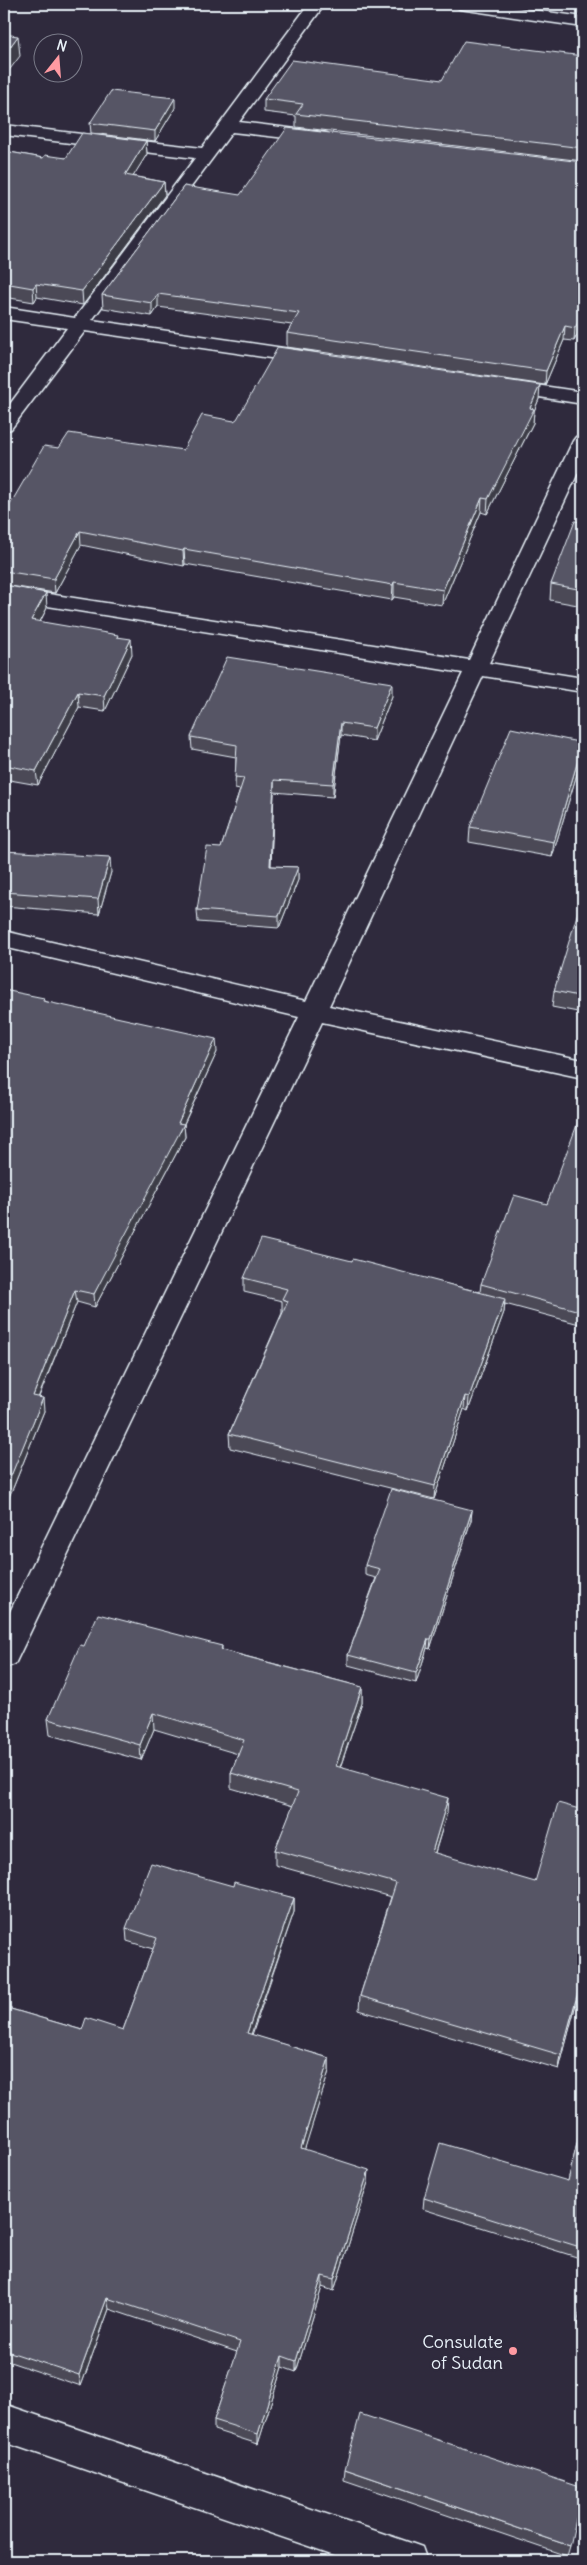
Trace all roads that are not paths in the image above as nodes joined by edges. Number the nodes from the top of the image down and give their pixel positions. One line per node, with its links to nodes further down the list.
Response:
1 (316, 4): 4 (street)
2 (460, 4): 3 (street)
3 (583, 22)
4 (226, 126): 6 (street); 7 (street)
5 (4, 130): 7 (street)
6 (335, 139)
7 (207, 154): 9 (street)
8 (4, 313): 9 (street)
9 (78, 324): 10 (street); 13 (street)
10 (330, 361)
11 (486, 384): 12 (street)
12 (583, 398)
13 (4, 425)
14 (583, 441): 16 (street)
15 (4, 593): 16 (street)
16 (477, 667): 17 (street); 19 (street)
17 (583, 685)
18 (4, 939): 19 (street)
19 (314, 1012): 20 (street); 21 (street)
20 (583, 1069)
21 (4, 1655)
22 (4, 2422): 23 (street)
23 (408, 2561)

